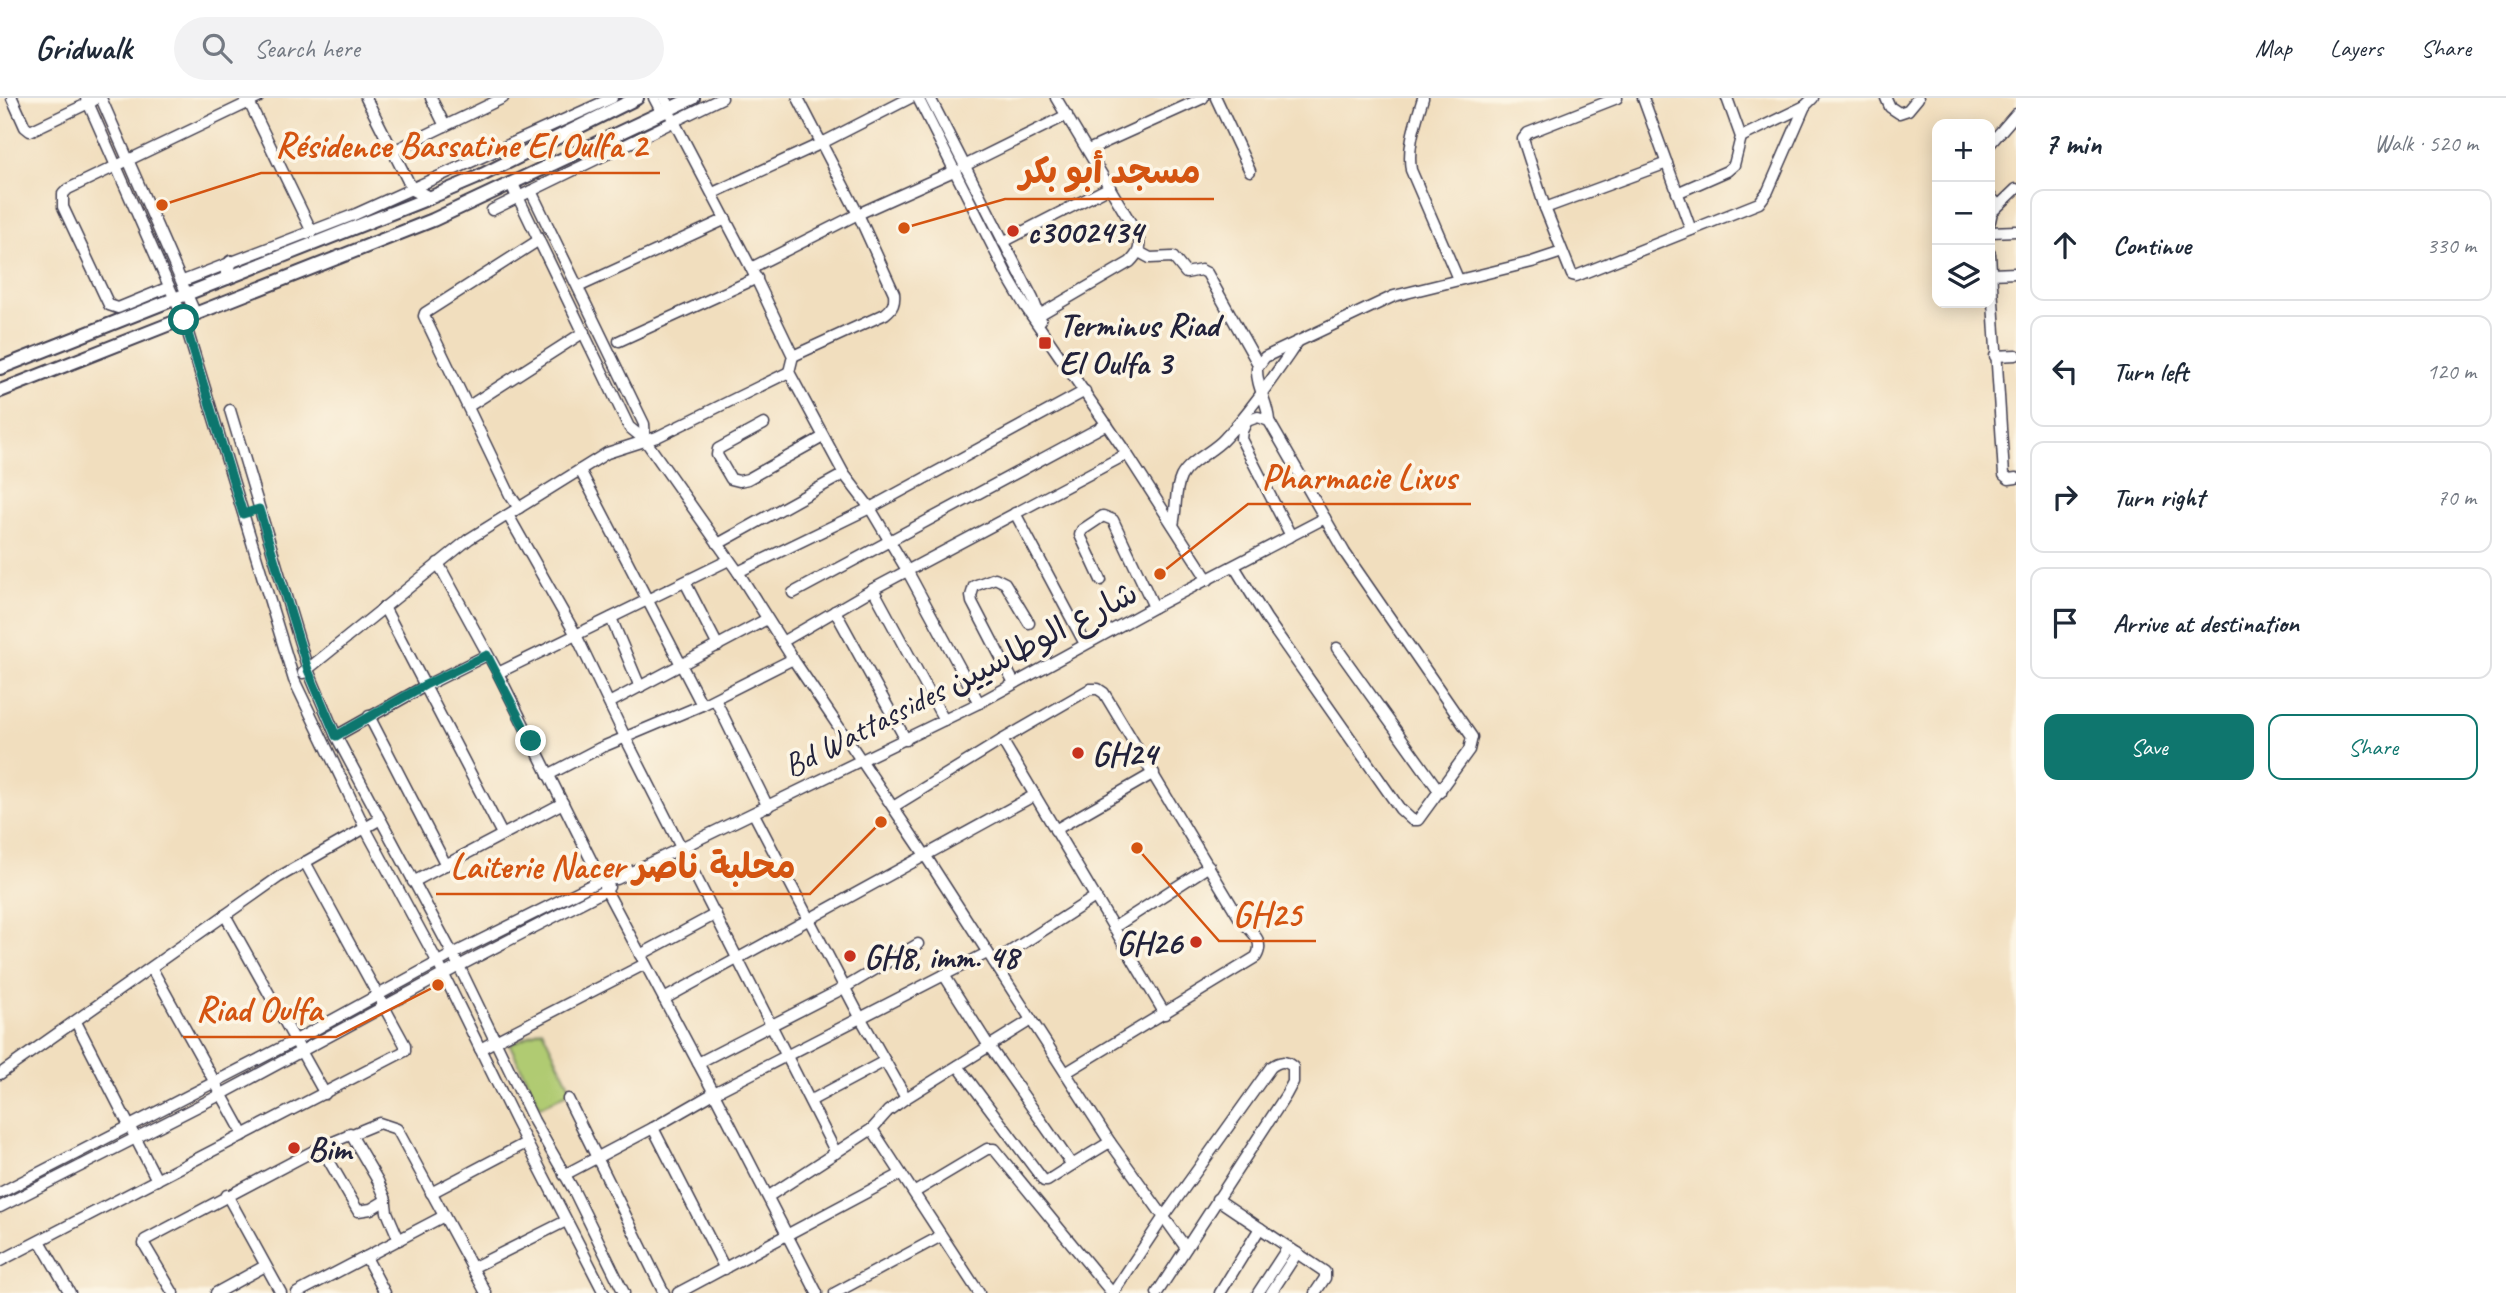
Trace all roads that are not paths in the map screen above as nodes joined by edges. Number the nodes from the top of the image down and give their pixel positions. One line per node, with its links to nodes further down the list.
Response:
1 (12, 98): 24 (street)
2 (366, 98): 35 (street)
3 (431, 98): 30 (street)
4 (503, 98): 30 (street)
5 (612, 98): 43 (street)
6 (637, 98): 49 (main road)
7 (654, 98): 27 (street)
8 (693, 98): 27 (main road)
9 (722, 98): 27 (street)
10 (798, 98): 33 (street)
11 (910, 98): 33 (street)
12 (918, 98): 39 (street)
13 (930, 98): 39 (street)
14 (1056, 98): 29 (street)
15 (1203, 98): 34 (street)
16 (1216, 98): 40 (street)
17 (1423, 98): 71 (street)
18 (1617, 98): 52 (street)
19 (1643, 98): 37 (street)
20 (1727, 98): 31 (street)
21 (1813, 98): 26 (street)
22 (1886, 98): 23 (street)
23 (1918, 98)
24 (93, 99): 36 (street); 38 (street)
25 (254, 100): 36 (street); 59 (street)
26 (1805, 106): 31 (street); 57 (street)
27 (668, 110): 41 (main road); 45 (street); 46 (street)
28 (2016, 114): 32 (street)
29 (1067, 115): 34 (street); 39 (street)
30 (445, 126): 35 (street)
31 (1741, 137): 47 (street)
32 (1995, 138)
33 (822, 144): 46 (street); 55 (street)
34 (1088, 150): 42 (street)
35 (393, 151): 43 (street)
36 (130, 160): 38 (street); 72 (street)
37 (1667, 163): 47 (street); 52 (street)
38 (117, 166): 74 (street); 74 (street)
39 (960, 168): 55 (street); 62 (street); 77 (street)
40 (1250, 171)
41 (512, 184): 48 (main road); 76 (main road)
42 (1110, 187): 62 (street); 63 (street)
43 (412, 189): 49 (main road); 59 (street)
44 (2016, 189): 51 (street)
45 (531, 191): 48 (street); 73 (street)
46 (713, 193): 56 (street)
47 (1677, 193): 57 (street)
48 (518, 197): 54 (street); 61 (street)
49 (429, 198): 69 (main road)
50 (1995, 202): 51 (street)
51 (1998, 205): 53 (street)
52 (1545, 208): 64 (street)
53 (1995, 208)
54 (492, 209)
55 (858, 214): 66 (street); 83 (street)
56 (726, 219): 66 (street); 73 (street)
57 (1691, 230): 64 (street)
58 (2016, 231): 60 (street)
59 (312, 232): 65 (street)
60 (1995, 233)
61 (539, 240): 79 (street); 91 (street)
62 (1003, 242): 77 (street)
63 (1139, 252): 77 (street); 85 (street)
64 (1562, 252): 71 (street)
65 (231, 262): 69 (main road); 72 (street)
66 (751, 268): 70 (street)
67 (2016, 273): 68 (street)
68 (1995, 274)
69 (227, 278): 72 (main road)
70 (757, 278): 81 (street); 83 (street)
71 (1458, 279): 80 (street)
72 (185, 287): 74 (main road); 76 (street)
73 (578, 288): 97 (street)
74 (172, 293): 78 (street); 86 (main road)
75 (1993, 308): 84 (street)
76 (197, 315): 78 (main road)
77 (1037, 317): 89 (street)
78 (184, 320): 88 (main road); 106 (street)
79 (584, 332): 91 (street); 97 (street)
80 (1299, 340): 85 (street); 90 (street)
81 (619, 341)
82 (2016, 355): 84 (street)
83 (793, 356): 87 (street)
84 (1995, 356): 101 (street)
85 (1258, 364): 90 (street)
86 (0, 368)
87 (789, 372): 96 (street); 97 (street)
88 (0, 391)
89 (1085, 391): 95 (street); 103 (street)
90 (1262, 394): 93 (street); 109 (street)
91 (469, 406): 102 (street)
92 (230, 410): 104 (street)
93 (1269, 421): 108 (street); 110 (street)
94 (764, 424): 96 (street)
95 (1107, 424): 98 (street); 111 (street)
96 (822, 436): 100 (street)
97 (645, 440): 99 (street); 112 (street)
98 (1127, 454): 105 (street); 109 (street)
99 (580, 470): 102 (street); 123 (street)
100 (844, 474): 103 (street); 112 (street)
101 (2016, 478)
102 (519, 508): 107 (street)
103 (870, 508): 111 (street); 116 (street)
104 (259, 509): 106 (street); 138 (street)
105 (1015, 513): 117 (street); 132 (street)
106 (243, 514): 140 (street)
107 (508, 515): 114 (street); 130 (street)
108 (1325, 518): 110 (street, Bd Wattassides شارع الوطاسيين); 157 (street)
109 (1172, 525): 119 (street)
110 (1291, 536): 115 (street, Bd Wattassides شارع الوطاسيين)
111 (891, 542): 117 (street); 122 (street)
112 (718, 544): 113 (street)
113 (729, 560): 116 (street); 120 (street)
114 (438, 563): 124 (street); 135 (street)
115 (1234, 566): 119 (street, Bd Wattassides شارع الوطاسيين); 157 (street)
116 (738, 572): 128 (street)
117 (908, 572): 121 (street); 146 (street)
118 (1101, 580): 125 (street)
119 (1208, 580): 125 (street, Bd Wattassides شارع الوطاسيين)
120 (685, 582): 123 (street); 133 (street)
121 (873, 589): 126 (street); 149 (street)
122 (793, 593)
123 (648, 601): 127 (street); 137 (street)
124 (384, 607): 138 (street); 142 (street)
125 (1154, 607): 132 (street, Bd Wattassides شارع الوطاسيين)
126 (835, 611): 131 (street); 152 (street)
127 (611, 618): 130 (street); 143 (street)
128 (767, 619): 131 (street); 133 (street)
129 (1029, 623): 141 (street)
130 (576, 635): 139 (street); 145 (street)
131 (782, 642): 136 (street)
132 (1085, 644): 141 (street, Bd Wattassides شارع الوطاسيين)
133 (718, 646): 137 (street)
134 (1337, 648): 157 (street)
135 (487, 655): 139 (street); 142 (street)
136 (793, 659): 144 (street); 154 (street)
137 (682, 666): 143 (street); 147 (street)
138 (308, 670): 140 (street); 150 (street)
139 (498, 673): 156 (street)
140 (294, 680): 164 (street)
141 (1014, 683): 146 (street, Bd Wattassides شارع الوطاسيين)
142 (425, 685): 148 (street); 166 (street)
143 (640, 687): 145 (street)
144 (715, 699): 147 (street); 160 (street)
145 (609, 703): 151 (street)
146 (979, 703): 149 (street, Bd Wattassides شارع الوطاسيين)
147 (702, 705): 151 (street)
148 (369, 716): 150 (street); 170 (street)
149 (944, 720): 152 (street, Bd Wattassides شارع الوطاسيين)
150 (336, 736): 163 (street)
151 (626, 739): 156 (street); 167 (street)
152 (906, 740): 154 (street, Bd Wattassides شارع الوطاسيين)
153 (1002, 740): 155 (street); 158 (street); 161 (street)
154 (861, 762): 160 (street, Bd Wattassides شارع الوطاسيين); 161 (street)
155 (1154, 773): 165 (street); 171 (street)
156 (548, 775): 159 (street)
157 (1440, 792)
158 (1035, 795): 165 (street); 168 (street)
159 (563, 803): 166 (street); 173 (street)
160 (768, 807): 162 (street, Bd Wattassides شارع الوطاسيين)
161 (892, 807): 168 (street)
162 (754, 814): 167 (street, Bd Wattassides شارع الوطاسيين); 179 (street)
163 (379, 820): 164 (street); 174 (street)
164 (365, 828): 169 (street); 187 (street)
165 (1055, 830): 176 (street)
166 (502, 834): 170 (street)
167 (682, 847): 172 (street, Bd Wattassides شارع الوطاسيين); 177 (street)
168 (925, 855): 179 (street); 182 (street)
169 (305, 862): 178 (street); 194 (street)
170 (446, 865): 174 (street)
171 (1209, 866): 180 (street); 195 (street)
172 (617, 879): 173 (street, Bd Wattassides شارع الوطاسيين); 175 (street, Bd Wattassides شارع الوطاسيين)
173 (601, 880): 175 (street); 183 (street, Bd Wattassides شارع الوطاسيين)
174 (414, 882): 183 (street)
175 (606, 890): 185 (street); 188 (street, Bd Wattassides شارع الوطاسيين)
176 (1095, 897): 180 (street); 186 (street)
177 (716, 914): 184 (street); 185 (street)
178 (226, 915): 189 (street); 200 (street)
179 (808, 920): 184 (street); 192 (street)
180 (1113, 928): 195 (street)
181 (918, 944): 192 (street)
182 (987, 953): 186 (street); 191 (street)
183 (453, 954): 187 (street, Bd Wattassides شارع الوطاسيين); 188 (street)
184 (738, 958): 193 (street); 199 (street)
185 (642, 959): 193 (street); 201 (street)
186 (994, 962): 197 (street)
187 (438, 963): 190 (street); 194 (street, Bd Wattassides شارع الوطاسيين)
188 (459, 966): 190 (street, Bd Wattassides شارع الوطاسيين); 201 (street)
189 (152, 969): 198 (street); 211 (street)
190 (443, 975): 194 (street, Bd Wattassides شارع الوطاسيين); 203 (street)
191 (944, 975): 196 (street); 202 (street)
192 (844, 988): 196 (street); 199 (street)
193 (664, 999): 207 (street)
194 (381, 1001): 200 (street, Bd Wattassides شارع الوطاسيين); 204 (street, Bd Wattassides شارع الوطاسيين); 214 (street)
195 (1165, 1014): 209 (street)
196 (860, 1017): 205 (street); 206 (street)
197 (1031, 1020): 202 (street); 209 (street)
198 (76, 1022): 210 (street); 218 (street)
199 (771, 1024): 205 (street); 207 (street)
200 (296, 1040): 204 (street); 211 (street, Bd Wattassides شارع الوطاسيين)
201 (495, 1042): 203 (street); 231 (street)
202 (989, 1046): 208 (street); 229 (street)
203 (480, 1049): 225 (street)
204 (302, 1051): 213 (street, Bd Wattassides شارع الوطاسيين); 214 (street)
205 (787, 1055): 212 (street); 217 (street)
206 (885, 1061): 215 (street); 217 (street)
207 (698, 1063): 212 (street)
208 (958, 1066): 215 (street); 229 (street)
209 (1066, 1072): 224 (street)
210 (0, 1074)
211 (214, 1082): 213 (street); 218 (street, Bd Wattassides شارع الوطاسيين)
212 (714, 1093): 219 (street); 237 (street)
213 (222, 1094): 222 (street); 223 (street, Bd Wattassides شارع الوطاسيين)
214 (325, 1094): 222 (street)
215 (906, 1098): 220 (street)
216 (568, 1100): 228 (street)
217 (810, 1101): 227 (street)
218 (130, 1125): 223 (street); 234 (street, Bd Wattassides شارع الوطاسيين)
219 (653, 1128): 228 (street); 255 (street)
220 (872, 1129): 227 (street); 230 (street)
221 (350, 1133): 226 (street); 235 (street); 239 (street)
222 (244, 1135): 232 (street)
223 (136, 1136): 232 (street); 240 (street, Bd Wattassides شارع الوطاسيين)
224 (1110, 1142): 229 (street); 242 (street)
225 (526, 1143): 235 (street); 243 (street)
226 (321, 1147): 236 (street); 239 (street)
227 (836, 1153): 237 (street)
228 (597, 1159): 231 (street); 265 (street)
229 (1072, 1165)
230 (901, 1174): 233 (street); 245 (street)
231 (564, 1175): 256 (street)
232 (157, 1180): 248 (street)
233 (915, 1192): 246 (street); 270 (street)
234 (0, 1193)
235 (431, 1193): 241 (street)
236 (227, 1195): 253 (street); 258 (street)
237 (769, 1196): 245 (street)
238 (1217, 1199): 242 (street); 244 (street); 249 (street)
239 (386, 1200): 247 (street)
240 (0, 1207)
241 (444, 1216): 247 (street); 254 (street)
242 (1163, 1217): 249 (street); 270 (street)
243 (566, 1221): 254 (street); 264 (street)
244 (1260, 1228): 250 (street); 272 (street)
245 (788, 1236): 255 (street); 267 (street)
246 (941, 1236): 268 (street); 269 (street)
247 (399, 1240): 251 (street)
248 (40, 1241): 252 (street); 257 (street)
249 (1186, 1248): 271 (street)
250 (1292, 1250): 273 (street); 274 (street); 275 (street)
251 (366, 1257): 261 (street); 262 (street)
252 (0, 1261)
253 (265, 1266): 259 (street); 260 (street)
254 (472, 1268): 263 (street)
255 (725, 1269): 266 (street)
256 (622, 1288): 264 (street)
257 (70, 1293)
258 (173, 1293)
259 (216, 1293)
260 (281, 1293)
261 (298, 1293)
262 (385, 1293)
263 (486, 1293)
264 (604, 1293)
265 (664, 1293)
266 (678, 1293)
267 (817, 1293)
268 (835, 1293)
269 (979, 1293)
270 (1113, 1293)
271 (1157, 1293)
272 (1220, 1293)
273 (1258, 1293)
274 (1270, 1293)
275 (1315, 1293)

